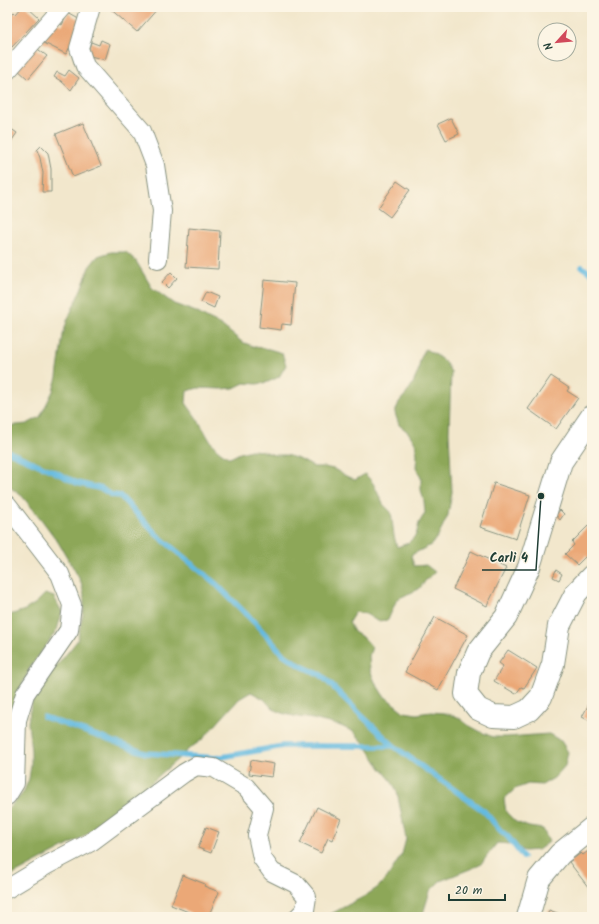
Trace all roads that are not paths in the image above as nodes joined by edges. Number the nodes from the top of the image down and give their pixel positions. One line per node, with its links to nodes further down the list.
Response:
1 (63, 7): 3 (street)
2 (91, 7): 4 (street)
3 (7, 72)
4 (158, 259)
5 (592, 416): 7 (street)
6 (7, 505): 8 (street)
7 (592, 576)
8 (7, 796)
9 (592, 828): 12 (street)
10 (7, 889): 11 (street)
11 (298, 917)
12 (528, 917)

